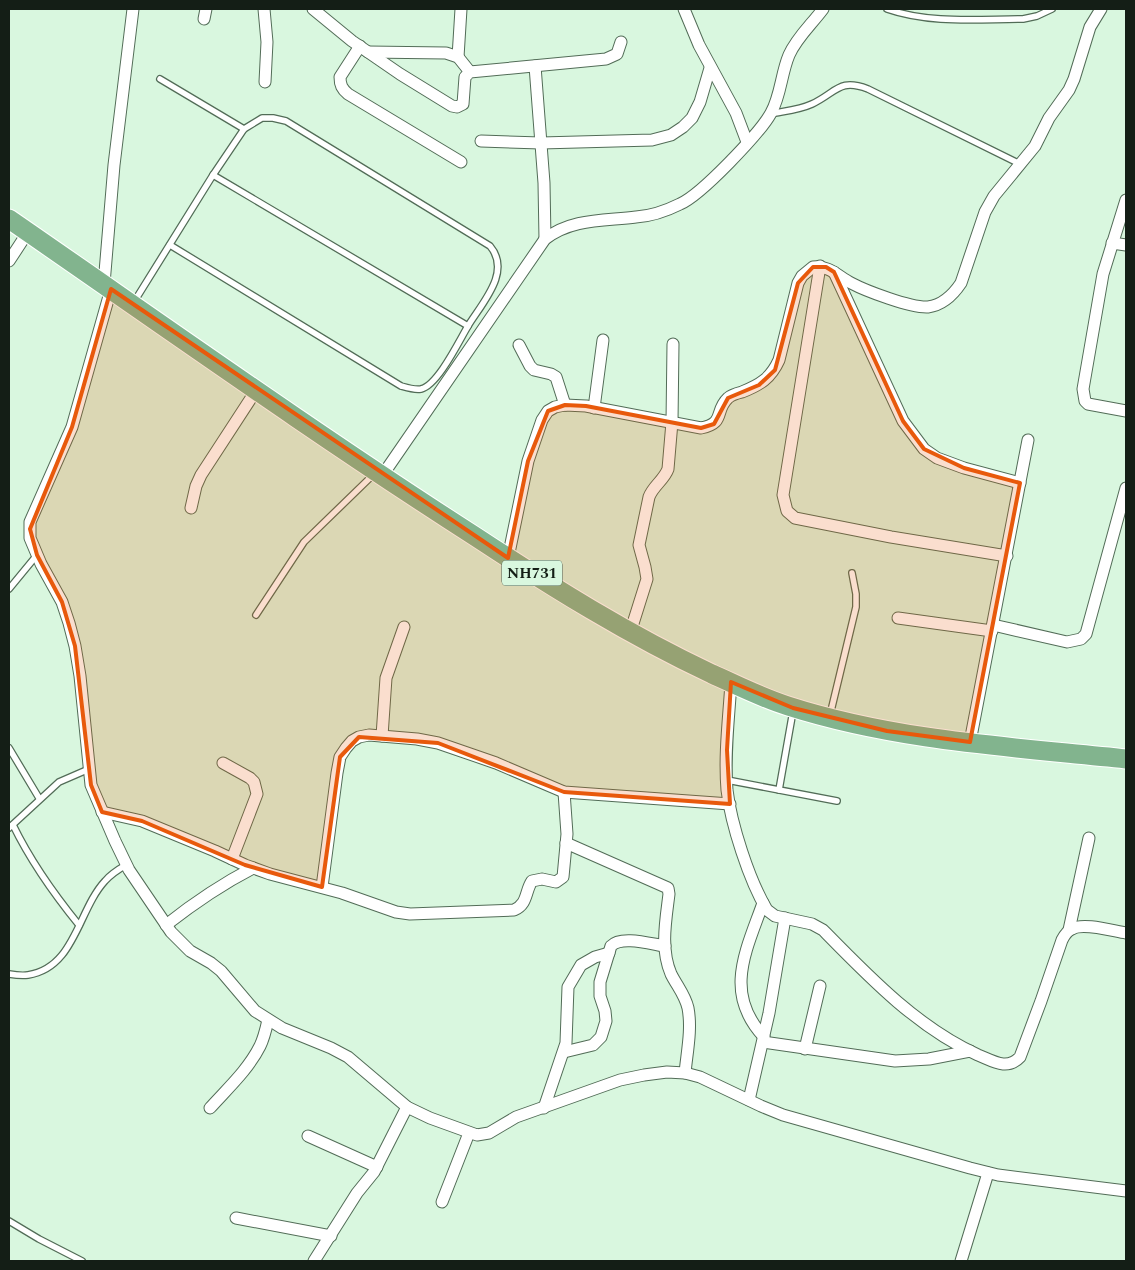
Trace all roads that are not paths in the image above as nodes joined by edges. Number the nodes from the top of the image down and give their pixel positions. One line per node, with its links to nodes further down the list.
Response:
1 (133, 9): 36 (street)
2 (264, 9): 17 (street)
3 (313, 9): 11 (street)
4 (461, 9): 12 (street)
5 (684, 9): 14 (street)
6 (823, 9): 18 (street)
7 (887, 9): 8 (lane)
8 (1052, 9)
9 (1101, 9): 24 (street)
10 (621, 42): 13 (street)
11 (364, 49): 12 (street); 15 (street); 23 (street)
12 (458, 57): 15 (street)
13 (536, 66): 15 (street); 22 (street)
14 (710, 68): 21 (street); 22 (street)
15 (470, 72)
16 (160, 79): 19 (lane)
17 (265, 82)
18 (770, 114): 21 (street); 24 (lane)
19 (244, 129): 25 (lane); 38 (lane)
20 (481, 141): 22 (street)
21 (747, 142): 29 (street)
22 (541, 143): 29 (street)
23 (461, 162)
24 (1020, 164): 35 (street)
25 (213, 175): 31 (lane); 38 (lane)
26 (1126, 200): 30 (street)
27 (9, 219): 28 (highway, NH731)
28 (28, 232): 33 (street); 36 (highway, NH731)
29 (545, 239): 48 (street)
30 (1112, 243): 32 (street); 45 (street)
31 (170, 245): 37 (lane); 38 (lane)
32 (1126, 245)
33 (9, 261)
34 (820, 266): 35 (street); 46 (street); 53 (street)
35 (834, 272): 49 (street)
36 (107, 286): 37 (highway, NH731); 52 (street)
37 (133, 304): 42 (highway, NH731)
38 (468, 326)
39 (602, 340): 44 (street)
40 (674, 344): 46 (street)
41 (519, 345): 43 (street)
42 (256, 389): 48 (highway, NH731); 51 (street)
43 (565, 405): 44 (street); 54 (street)
44 (594, 408): 46 (street)
45 (1126, 411)
46 (672, 422): 61 (street)
47 (1028, 440): 49 (street)
48 (379, 474): 54 (highway, NH731); 57 (lane)
49 (1020, 483): 53 (street)
50 (1126, 488): 60 (street)
51 (192, 508)
52 (37, 555): 56 (lane); 70 (street)
53 (1006, 556): 60 (street)
54 (508, 558): 61 (highway, NH731)
55 (852, 573): 64 (lane)
56 (9, 588)
57 (256, 615)
58 (898, 618): 60 (street)
59 (404, 627): 65 (street)
60 (993, 628): 66 (street)
61 (630, 633): 62 (highway, NH731)
62 (731, 682): 63 (highway, NH731); 71 (street)
63 (793, 708): 64 (highway, NH731); 72 (lane)
64 (830, 717): 66 (highway, NH731)
65 (382, 736): 73 (street); 84 (street)
66 (970, 742): 68 (highway, NH731)
67 (9, 748): 74 (lane)
68 (1126, 759)
69 (223, 763): 81 (street)
70 (89, 769): 74 (lane); 77 (street)
71 (727, 780): 72 (lane); 76 (street)
72 (779, 790): 75 (lane)
73 (564, 792): 76 (street); 80 (street)
74 (39, 798): 78 (lane)
75 (837, 801)
76 (730, 804): 85 (street)
77 (102, 812): 81 (street); 82 (street)
78 (11, 827): 87 (lane)
79 (1089, 838): 89 (street)
80 (566, 843): 84 (street); 91 (street)
81 (232, 859): 83 (street)
82 (126, 864): 87 (lane); 88 (street)
83 (253, 868): 84 (street); 88 (street)
84 (322, 887)
85 (763, 903): 86 (street); 96 (street)
86 (785, 918): 96 (street); 98 (street)
87 (79, 925): 93 (lane)
88 (166, 925): 95 (street)
89 (1069, 930): 90 (street); 98 (street)
90 (1126, 933)
91 (665, 946): 92 (street); 100 (street)
92 (609, 953): 99 (street); 99 (street)
93 (9, 974)
94 (820, 986): 97 (street)
95 (268, 1020): 102 (street); 103 (street)
96 (763, 1039): 97 (street); 101 (street)
97 (805, 1049): 98 (street)
98 (970, 1051)
99 (564, 1052): 104 (street)
100 (685, 1073): 101 (street); 104 (street)
101 (749, 1100): 108 (street)
102 (407, 1107): 105 (street); 107 (street)
103 (210, 1108)
104 (544, 1108): 105 (street)
105 (469, 1133): 110 (street)
106 (308, 1136): 107 (street)
107 (377, 1166): 113 (street)
108 (988, 1173): 109 (street); 116 (street)
109 (1126, 1191)
110 (442, 1202)
111 (236, 1218): 113 (street)
112 (9, 1221): 114 (lane)
113 (331, 1236): 115 (street)
114 (82, 1261)
115 (314, 1261)
116 (961, 1261)

